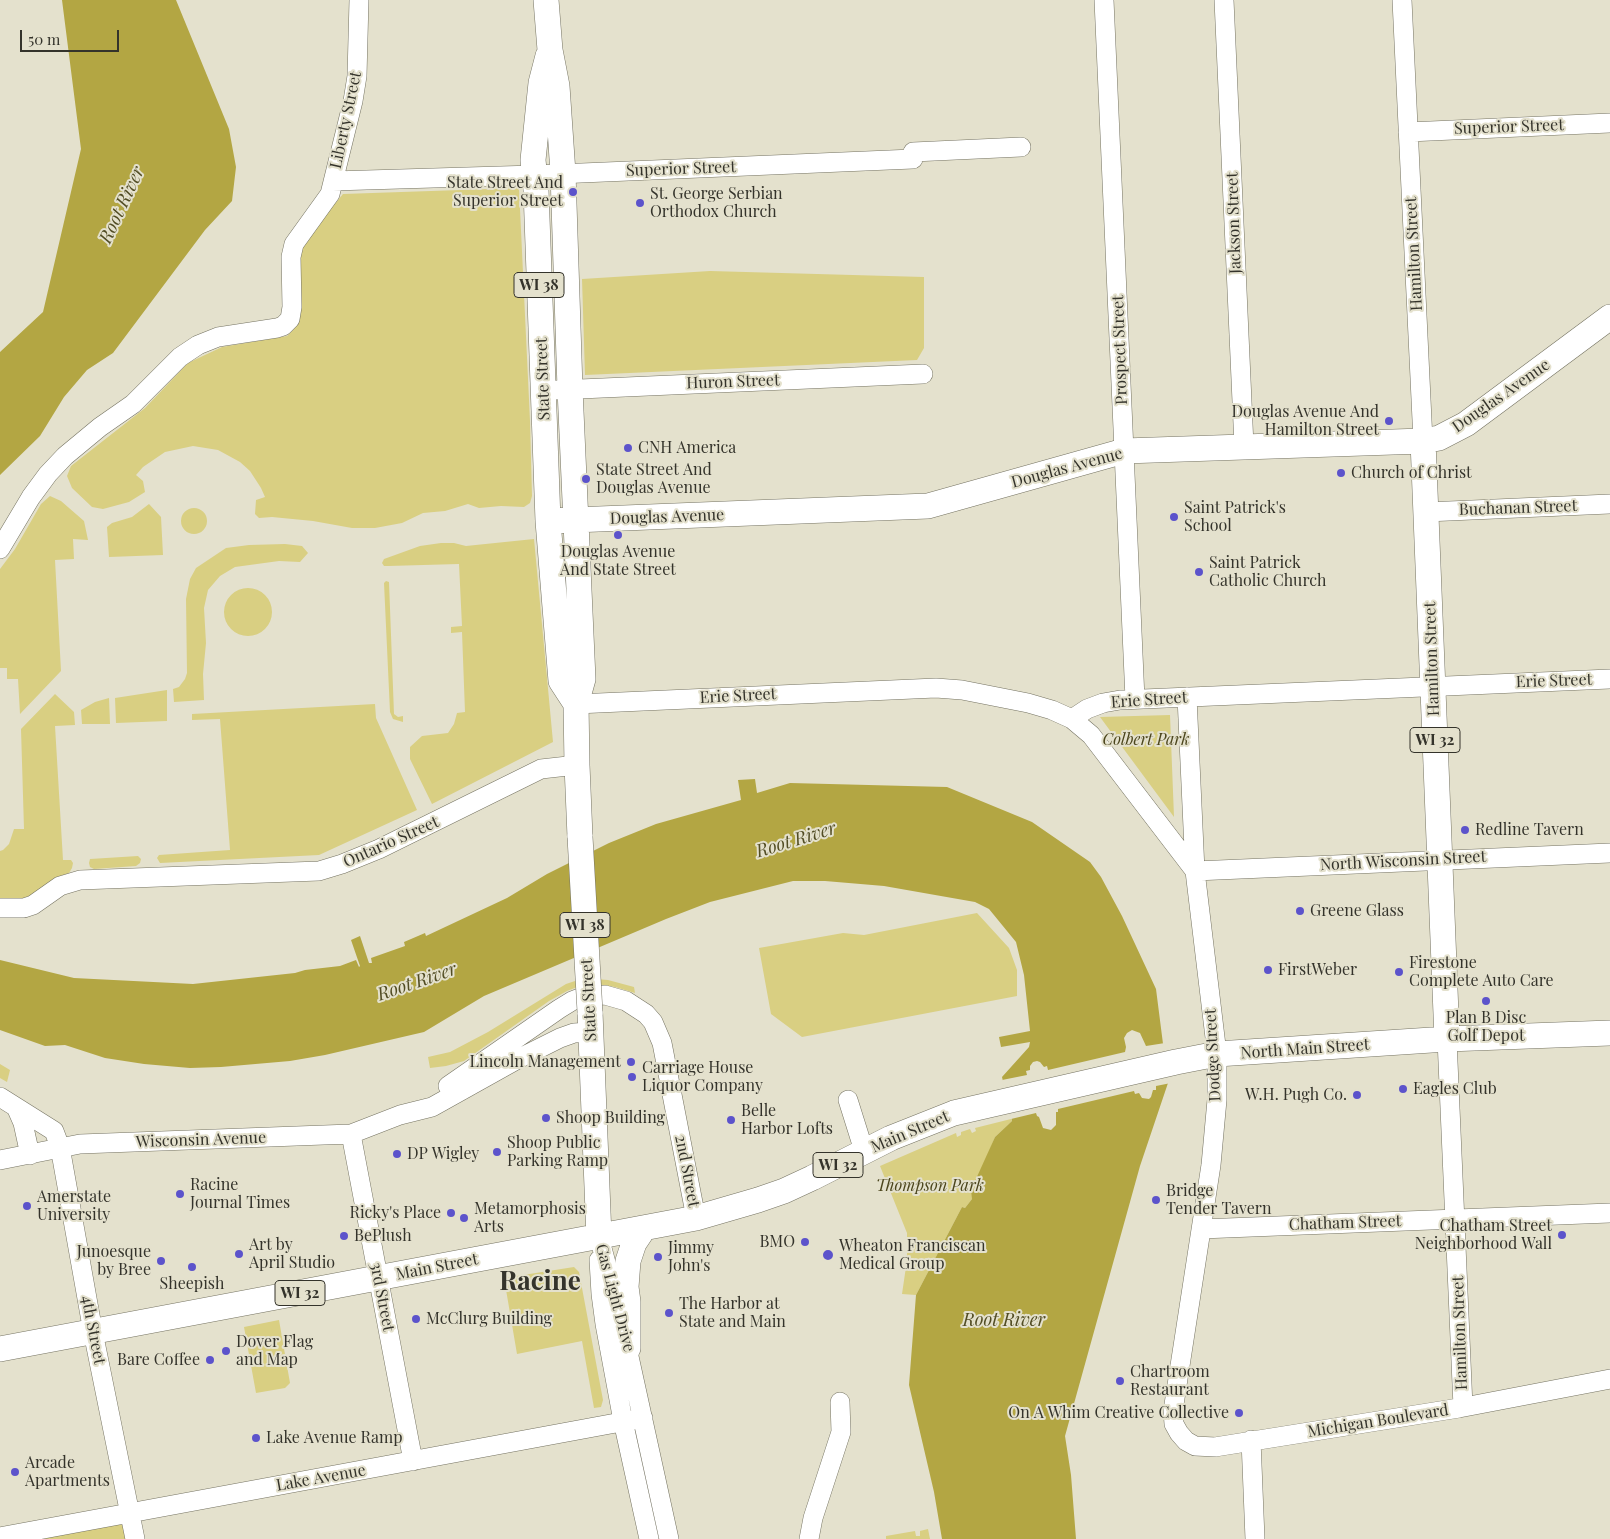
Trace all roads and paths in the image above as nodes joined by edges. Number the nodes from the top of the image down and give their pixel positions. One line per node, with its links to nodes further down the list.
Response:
1 (359, 0): 12 (street, Liberty Street)
2 (546, 0): 6 (main road, State Street / WI 38)
3 (1104, 0): 19 (street, Prospect Street)
4 (1224, 0): 18 (street, Jackson Street)
5 (1402, 0): 8 (street, Hamilton Street)
6 (550, 50): 10 (main road, State Street / WI 38); 11 (main road, State Street / WI 38)
7 (1610, 123): 8 (street, Superior Street)
8 (1408, 132): 17 (street, Hamilton Street)
9 (1021, 147): 10 (street, Superior Street)
10 (563, 173): 11 (street, Superior Street); 15 (main road, State Street / WI 38)
11 (534, 175): 12 (street, Superior Street); 16 (main road, State Street / WI 38)
12 (333, 181): 24 (street, Liberty Street)
13 (1610, 317): 17 (main road, Douglas Avenue)
14 (922, 374): 15 (street, Huron Street)
15 (570, 389): 16 (street, Huron Street); 22 (main road, State Street / WI 38)
16 (543, 391): 23 (main road, State Street / WI 38)
17 (1423, 441): 18 (main road, Douglas Avenue); 21 (main road, Hamilton Street / WI 32)
18 (1244, 446): 19 (main road, Douglas Avenue)
19 (1124, 451): 22 (main road, Douglas Avenue); 28 (street, Prospect Street)
20 (1610, 504): 21 (street, Buchanan Street)
21 (1426, 512): 26 (main road, Hamilton Street / WI 32)
22 (575, 520): 23 (main road, Douglas Avenue); 29 (main road, State Street / WI 38)
23 (548, 521): 29 (main road, State Street / WI 38)
24 (0, 549)
25 (1610, 678): 26 (street, Erie Street)
26 (1433, 686): 27 (street, Erie Street); 33 (main road, Hamilton Street / WI 32)
27 (1187, 696): 28 (street, Erie Street); 34 (street, Dodge Street)
28 (1135, 699): 30 (street, Erie Street)
29 (576, 704): 30 (street, Erie Street); 31 (main road, State Street / WI 38)
30 (1072, 719): 34 (street)
31 (577, 765): 35 (street, Ontario Street); 37 (main road, State Street / WI 38, bridge)
32 (1610, 852): 33 (street, North Wisconsin Street)
33 (1440, 860): 34 (street, North Wisconsin Street); 39 (main road, Hamilton Street / WI 32)
34 (1195, 871): 40 (street, Dodge Street)
35 (0, 908)
36 (616, 997): 45 (street, Wisconsin Avenue); 52 (street, 2nd Street)
37 (591, 1022): 45 (street, Wisconsin Avenue); 56 (main road, State Street / WI 38)
38 (1610, 1032): 39 (main road, North Main Street)
39 (1447, 1039): 40 (main road, North Main Street / WI 32); 53 (street, Hamilton Street)
40 (1217, 1054): 43 (main road, North Main Street / WI 32); 55 (street, Dodge Street)
41 (0, 1097): 44 (street)
42 (848, 1100): 48 (street)
43 (1005, 1101): 48 (main road, Main Street / WI 32)
44 (16, 1107): 47 (street); 49 (street)
45 (400, 1115): 46 (street, Wisconsin Avenue)
46 (351, 1134): 47 (street, Wisconsin Avenue); 57 (street, 3rd Street)
47 (60, 1147): 49 (street, Wisconsin Avenue); 58 (street, 4th Street)
48 (864, 1151): 52 (main road, Main Street / WI 32)
49 (30, 1154): 50 (street, Wisconsin Avenue)
50 (0, 1160)
51 (1610, 1212): 53 (street, Chatham Street)
52 (696, 1218): 54 (main road, Main Street / WI 32)
53 (1455, 1219): 55 (street, Chatham Street); 63 (street, Hamilton Street)
54 (644, 1228): 56 (main road, Main Street / WI 32); 59 (main road)
55 (1200, 1229): 66 (street, Dodge Street)
56 (599, 1237): 57 (main road, Main Street / WI 32); 59 (street, Gas Light Drive); 65 (street, Gas Light Drive)
57 (378, 1278): 58 (main road, Main Street / WI 32); 68 (street, 3rd Street)
58 (93, 1332): 60 (main road, Main Street / WI 32); 69 (street, 4th Street)
59 (628, 1348): 64 (street, Gas Light Drive)
60 (0, 1349)
61 (1610, 1380): 63 (street, Michigan Boulevard)
62 (840, 1402): 74 (street)
63 (1463, 1407): 67 (street, Michigan Boulevard)
64 (643, 1418): 65 (street, Lake Avenue); 73 (street, Gas Light Drive)
65 (623, 1422): 68 (street, Lake Avenue); 72 (street, Gas Light Drive)
66 (1179, 1432): 67 (street, Michigan Boulevard)
67 (1251, 1440): 75 (street)
68 (413, 1461): 69 (street, Lake Avenue)
69 (130, 1512): 70 (street, Lake Avenue); 71 (street, 4th Street)
70 (0, 1537)
71 (135, 1539)
72 (649, 1539)
73 (669, 1539)
74 (810, 1539)
75 (1254, 1539)

